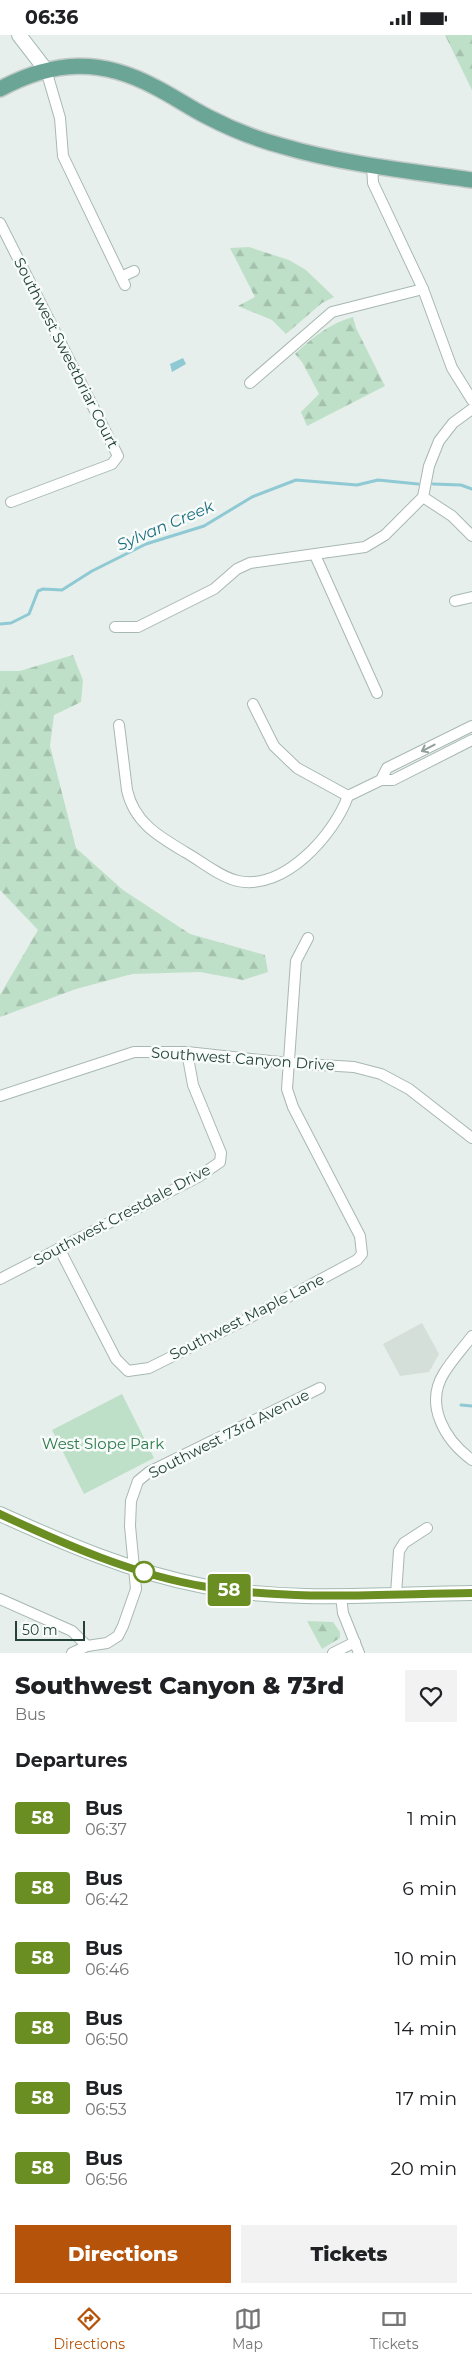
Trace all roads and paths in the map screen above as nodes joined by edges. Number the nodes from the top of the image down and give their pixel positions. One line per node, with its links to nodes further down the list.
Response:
1 (19, 35): 2 (main road)
2 (46, 70): 3 (main road); 4 (main road); 7 (street)
3 (0, 89)
4 (372, 165): 5 (main road); 8 (street)
5 (472, 180)
6 (0, 223): 13 (street, Southwest Sweetbriar Court)
7 (134, 271)
8 (423, 289): 9 (street); 10 (street)
9 (250, 383)
10 (472, 400)
11 (472, 409): 12 (street)
12 (423, 497): 14 (street); 15 (street)
13 (11, 502)
14 (472, 536)
15 (315, 555): 18 (street); 19 (street)
16 (472, 597): 17 (street)
17 (455, 601)
18 (115, 627)
19 (377, 693)
20 (253, 704): 25 (street)
21 (119, 725): 25 (street)
22 (472, 726): 24 (street, one-way to 24)
23 (472, 740): 24 (street)
24 (381, 780): 25 (street)
25 (348, 796)
26 (308, 938): 28 (street)
27 (188, 1052): 28 (street, Southwest Canyon Drive); 29 (street, Southwest Canyon Drive); 31 (street, Southwest Crestdale Drive)
28 (288, 1063): 30 (street, Southwest Canyon Drive); 31 (street, Southwest Maple Lane)
29 (0, 1096)
30 (472, 1138)
31 (59, 1248): 32 (street, Southwest Crestdale Drive)
32 (0, 1279)
33 (471, 1339): 35 (street)
34 (320, 1388): 38 (street, Southwest 73rd Avenue)
35 (472, 1460)
36 (0, 1514): 38 (main road)
37 (427, 1528): 40 (street)
38 (134, 1569): 41 (main road); 44 (street, Southwest 73rd Avenue)
39 (472, 1593): 40 (main road)
40 (396, 1594): 41 (main road)
41 (341, 1596): 43 (street)
42 (0, 1599): 44 (street)
43 (354, 1642): 46 (street); 47 (street)
44 (87, 1647): 45 (street, Southwest 73rd Avenue)
45 (72, 1653)
46 (333, 1653)
47 (359, 1653)

